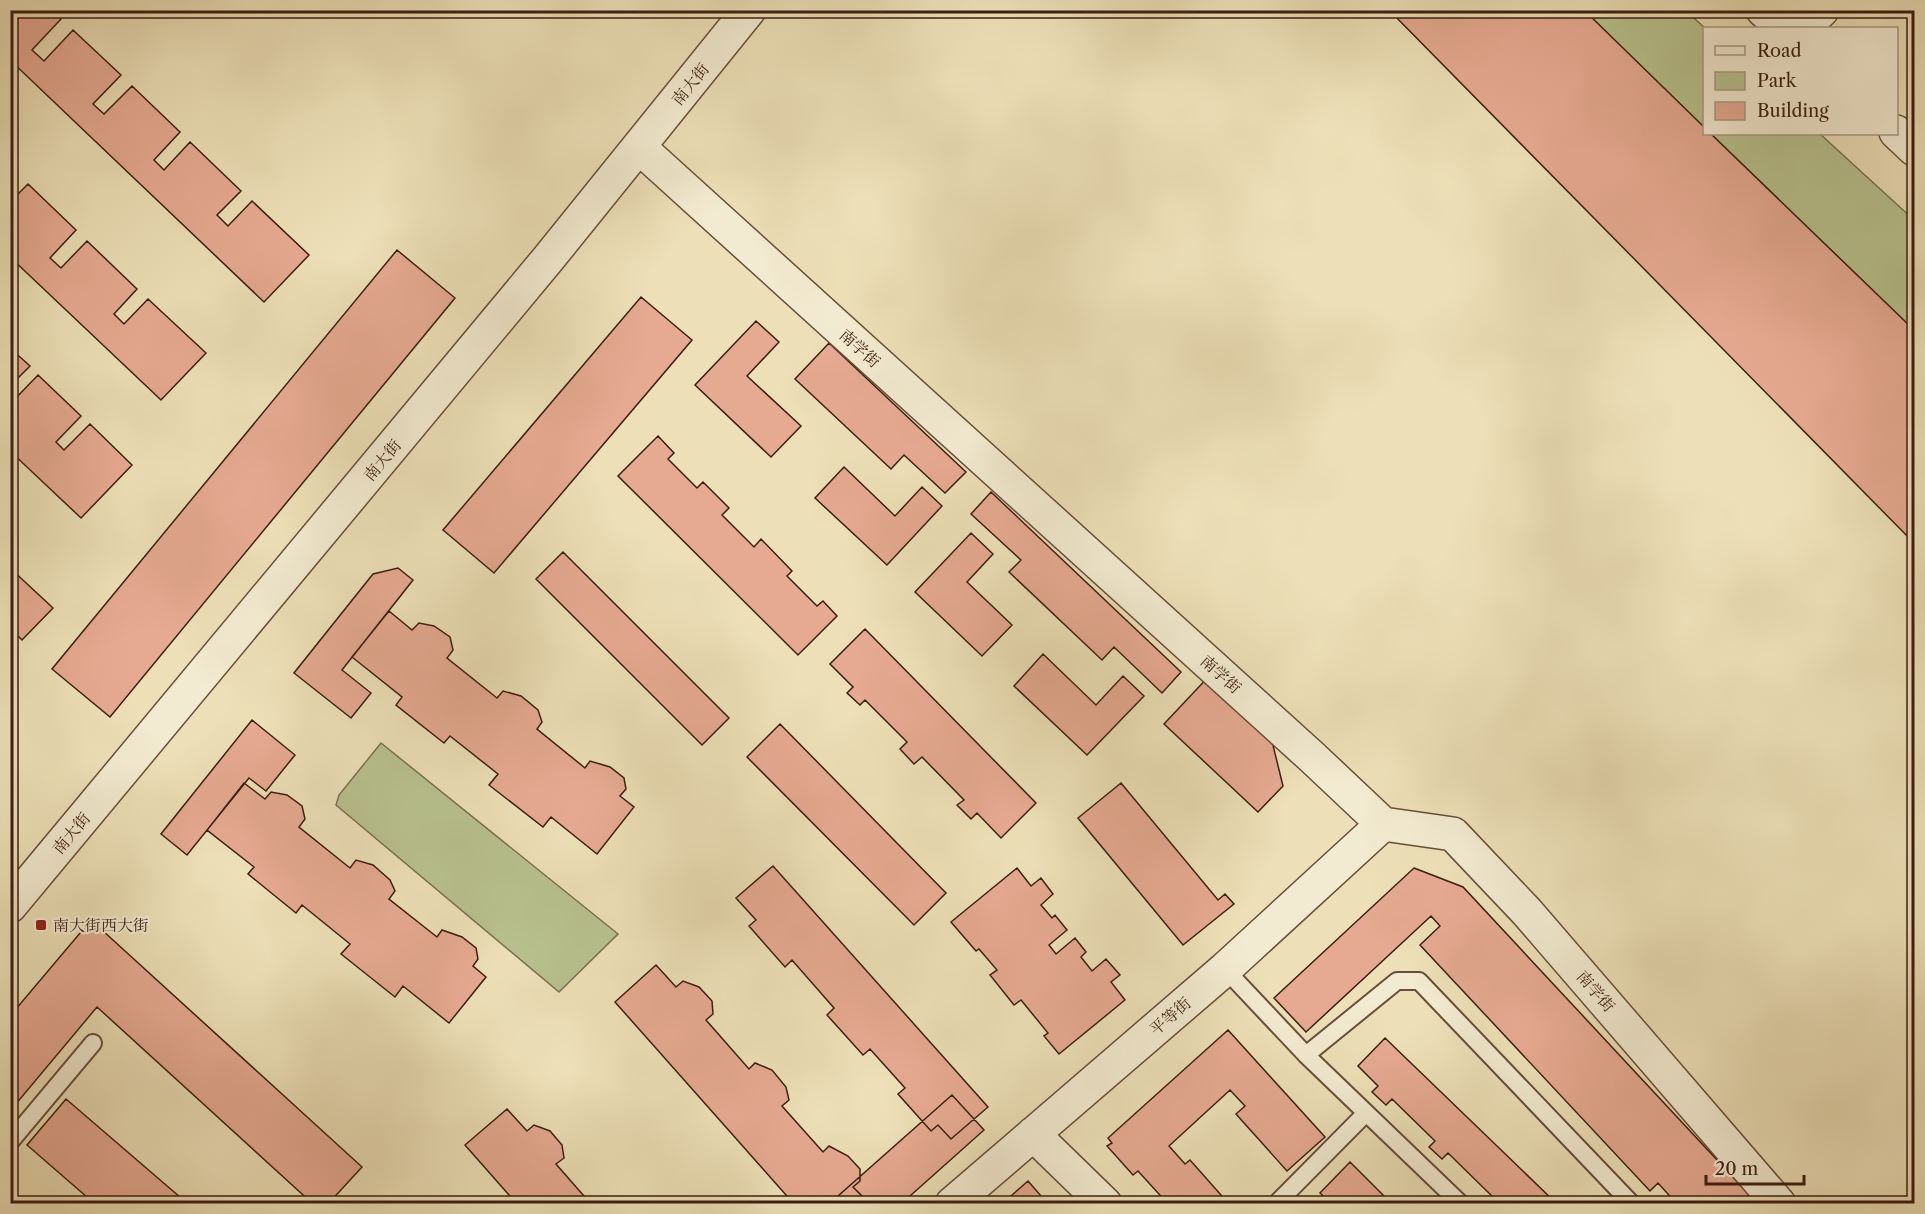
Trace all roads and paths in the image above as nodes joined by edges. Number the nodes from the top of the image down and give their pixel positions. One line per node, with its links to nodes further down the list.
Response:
1 (749, 10): 7 (street, 南大街)
2 (1763, 10): 4 (street)
3 (1822, 10): 5 (street)
4 (1781, 27)
5 (1804, 27)
6 (1898, 134): 8 (street)
7 (639, 147): 9 (street, 南学街); 10 (street, 南大街)
8 (1914, 148)
9 (1383, 824): 11 (street, 平等街); 22 (street, 南学街)
10 (10, 906)
11 (1225, 969): 13 (lane); 15 (street, 平等街)
12 (93, 1043): 16 (lane)
13 (1306, 1055): 14 (lane); 21 (lane)
14 (1366, 1113): 19 (lane); 20 (lane)
15 (1033, 1134): 17 (street, 平等街); 18 (street)
16 (10, 1142)
17 (952, 1203)
18 (1105, 1203)
19 (1276, 1203)
20 (1461, 1203)
21 (1632, 1203)
22 (1779, 1203)

